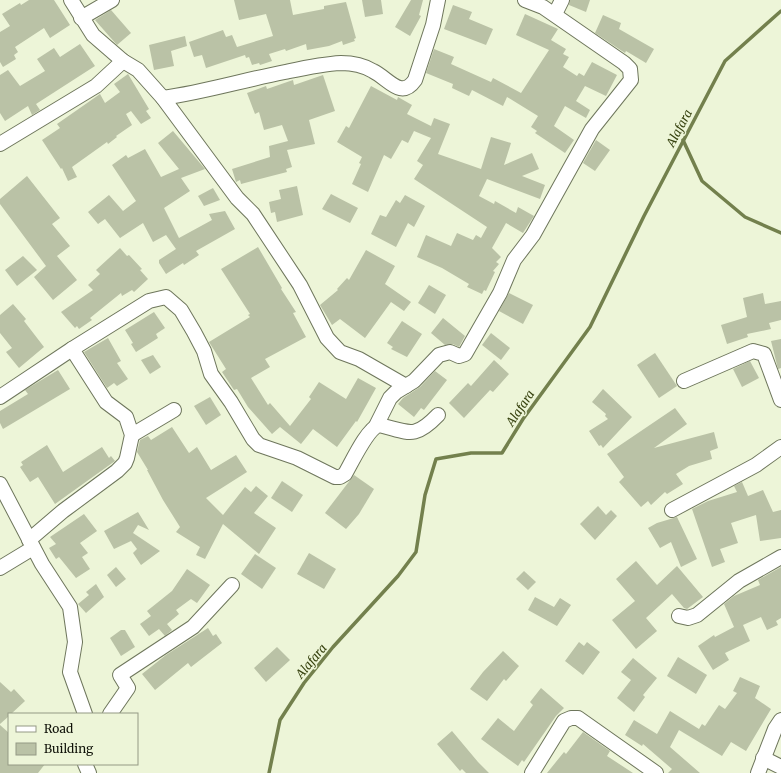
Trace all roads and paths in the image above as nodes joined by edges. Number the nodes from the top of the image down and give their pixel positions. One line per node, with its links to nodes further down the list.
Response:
1 (71, 0): 7 (street)
2 (112, 0): 7 (street)
3 (438, 0): 9 (street)
4 (525, 0): 6 (street)
5 (562, 0): 6 (street)
6 (555, 14): 13 (street)
7 (81, 18): 8 (street)
8 (123, 61): 9 (street); 10 (street)
9 (163, 98): 13 (street)
10 (0, 144)
11 (72, 349): 14 (street); 18 (street); 19 (street)
12 (684, 381): 15 (street)
13 (406, 386): 18 (street)
14 (0, 397)
15 (781, 400)
16 (174, 410): 19 (street)
17 (438, 415): 18 (street)
18 (376, 426)
19 (132, 435): 23 (street)
20 (781, 447): 22 (street)
21 (0, 484): 23 (street)
22 (672, 510)
23 (31, 544): 25 (street); 28 (street)
24 (781, 557): 27 (street)
25 (0, 568)
26 (232, 585): 29 (street)
27 (679, 616)
28 (85, 713)
29 (111, 713)
30 (781, 720): 31 (street)
31 (763, 758): 32 (street); 35 (street)
32 (781, 767)
33 (532, 773): 34 (street)
34 (656, 773)
35 (758, 773)

